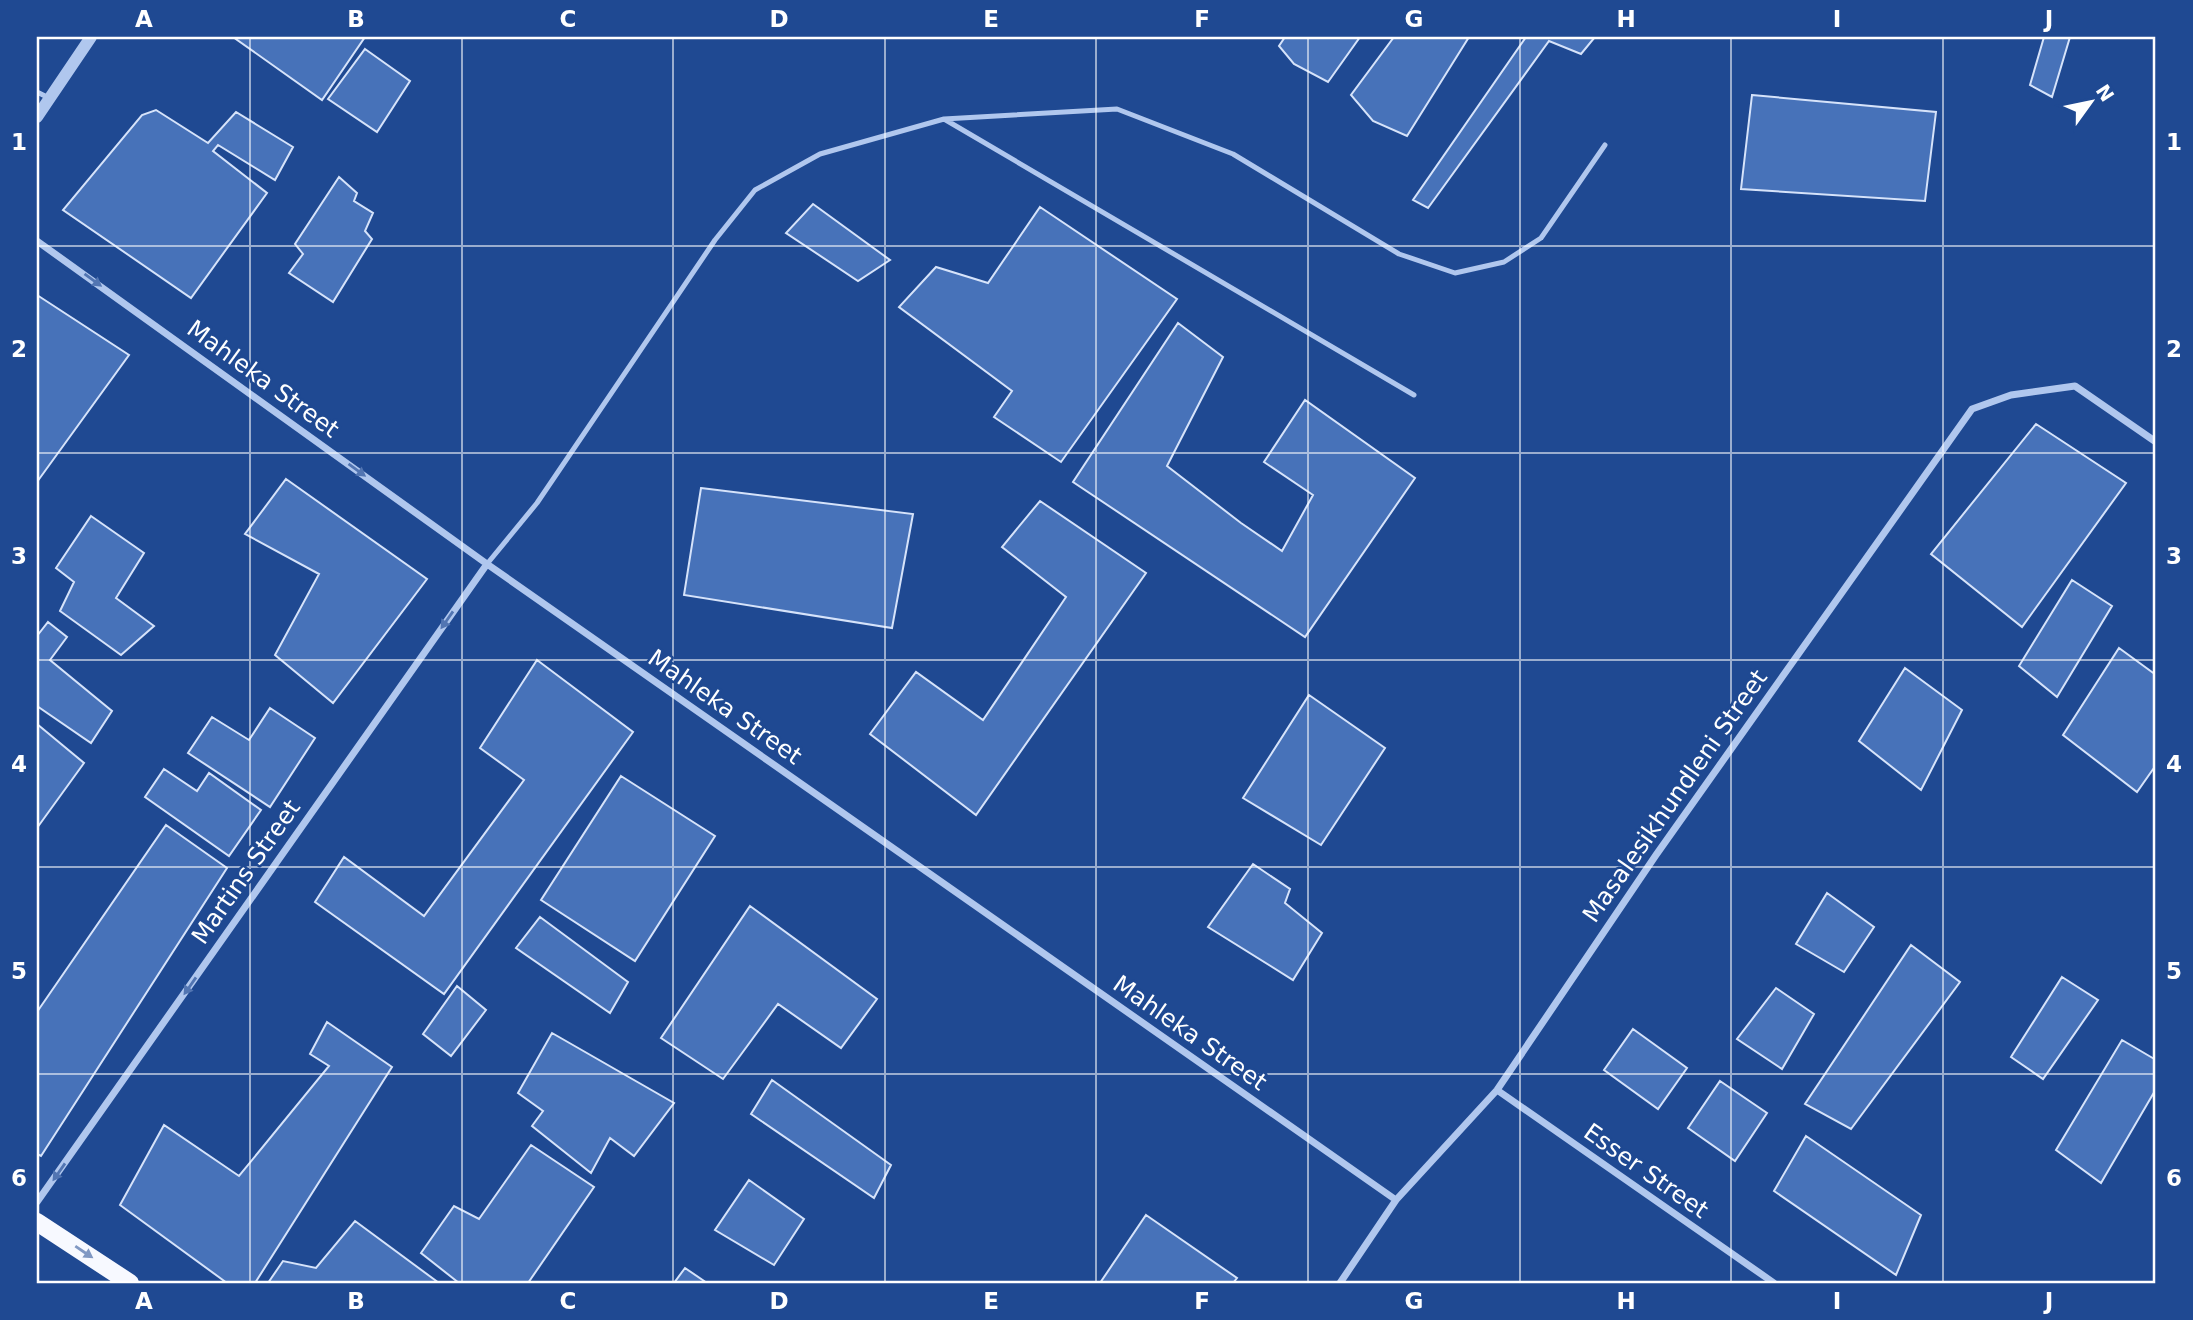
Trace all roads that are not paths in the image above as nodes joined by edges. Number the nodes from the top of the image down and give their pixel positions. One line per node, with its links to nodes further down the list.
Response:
1 (91, 37): 2 (street)
2 (43, 95): 3 (street)
3 (37, 117)
4 (944, 119): 5 (lane); 7 (lane); 9 (lane)
5 (1605, 145)
6 (37, 241): 9 (street, Mahleka Street, one-way to 9)
7 (1414, 395)
8 (2156, 442): 10 (street, Masalesikhundleni Street)
9 (487, 564): 11 (street, Mahleka Street); 12 (street, Martins Street, one-way to 12)
10 (1497, 1090): 11 (street, Masalesikhundleni Street); 16 (street, Esser Street)
11 (1396, 1200): 15 (street, Masalesikhundleni Street)
12 (37, 1202)
13 (37, 1222): 14 (main road, one-way to 14)
14 (130, 1283)
15 (1340, 1283)
16 (1774, 1283)

